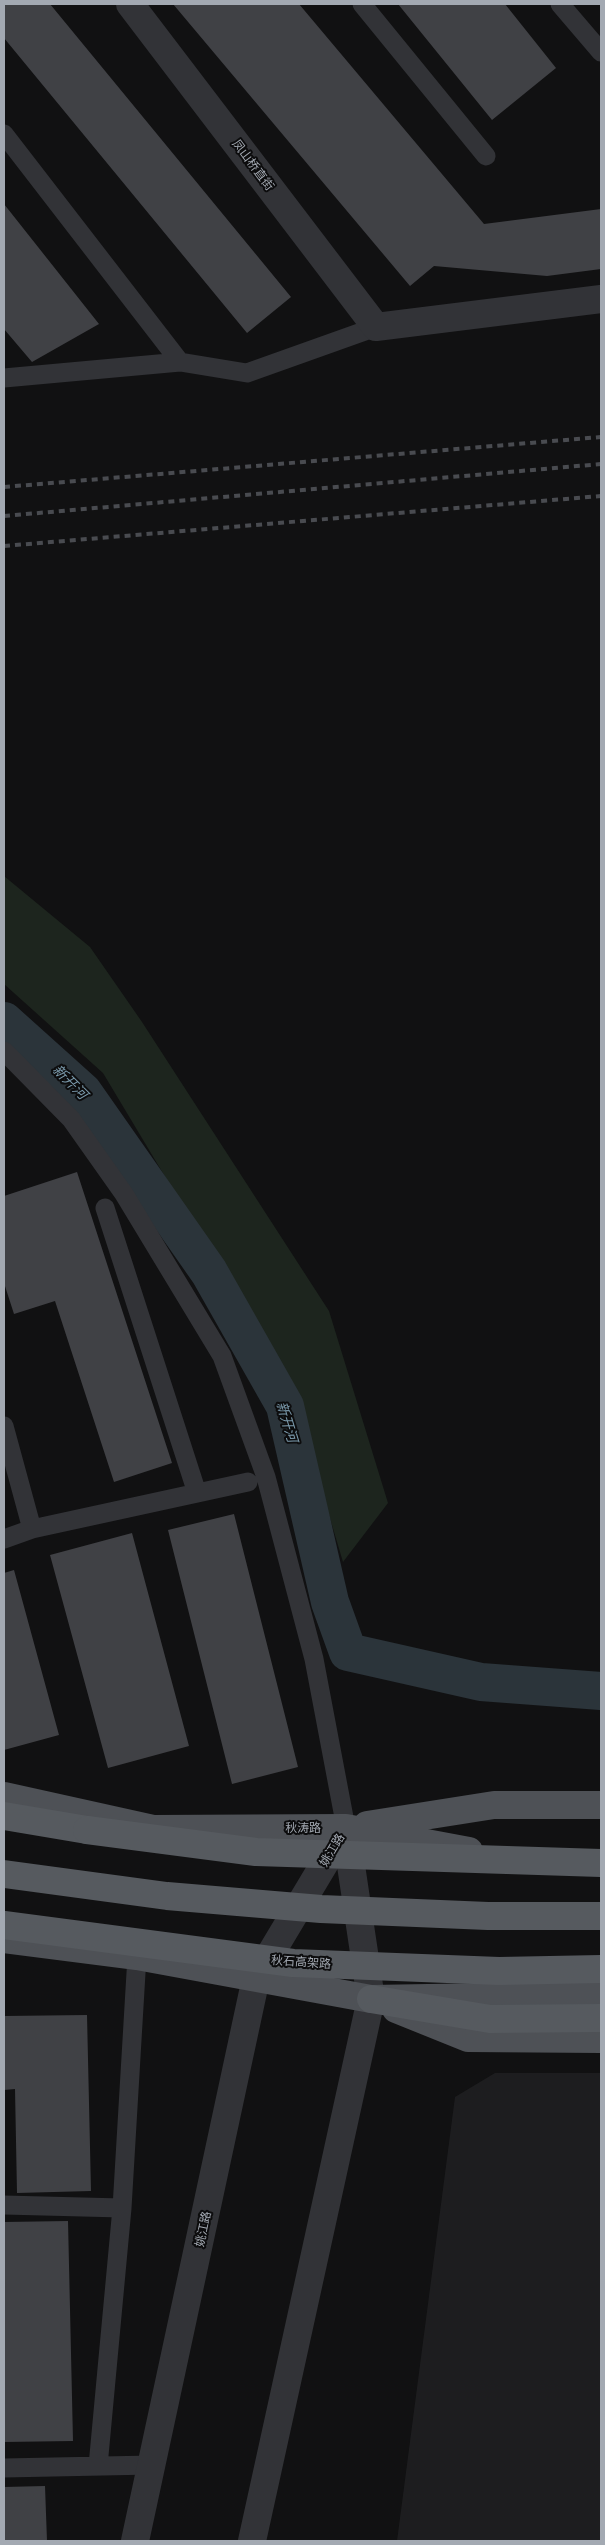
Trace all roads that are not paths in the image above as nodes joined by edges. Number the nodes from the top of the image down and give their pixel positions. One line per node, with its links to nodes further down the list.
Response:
1 (130, 4): 8 (street, 凤山桥直街)
2 (362, 4): 6 (lane)
3 (560, 4): 4 (lane)
4 (601, 52)
5 (4, 134): 9 (lane)
6 (486, 156)
7 (601, 298): 8 (street)
8 (376, 327): 9 (lane)
9 (180, 362): 10 (lane)
10 (4, 378)
11 (4, 1051): 21 (lane)
12 (105, 1208): 15 (lane)
13 (4, 1426): 16 (lane)
14 (248, 1482): 15 (lane)
15 (197, 1493): 16 (lane)
16 (32, 1529): 17 (lane)
17 (4, 1539)
18 (4, 1796): 21 (main road, 秋涛路)
19 (601, 1805): 21 (main road)
20 (4, 1816): 22 (highway, bridge)
21 (346, 1828): 24 (main road, 秋涛路); 30 (street, 姚江路); 32 (street, 姚江路)
22 (601, 1863)
23 (4, 1874): 25 (highway, bridge)
24 (601, 1875)
25 (601, 1916)
26 (4, 1925): 29 (highway, 秋石高架路, bridge)
27 (4, 1939): 28 (main road)
28 (137, 1956): 30 (main road); 36 (lane)
29 (601, 1969)
30 (256, 1978): 32 (main road); 37 (street, 姚江路)
31 (601, 1995): 32 (main road)
32 (371, 2000): 33 (highway); 34 (main road); 41 (street, 姚江路)
33 (601, 2018)
34 (601, 2039)
35 (4, 2204): 36 (lane)
36 (122, 2208): 38 (lane)
37 (152, 2465): 38 (lane); 40 (street, 姚江路)
38 (98, 2466): 39 (lane)
39 (4, 2468)
40 (135, 2541)
41 (252, 2541)

